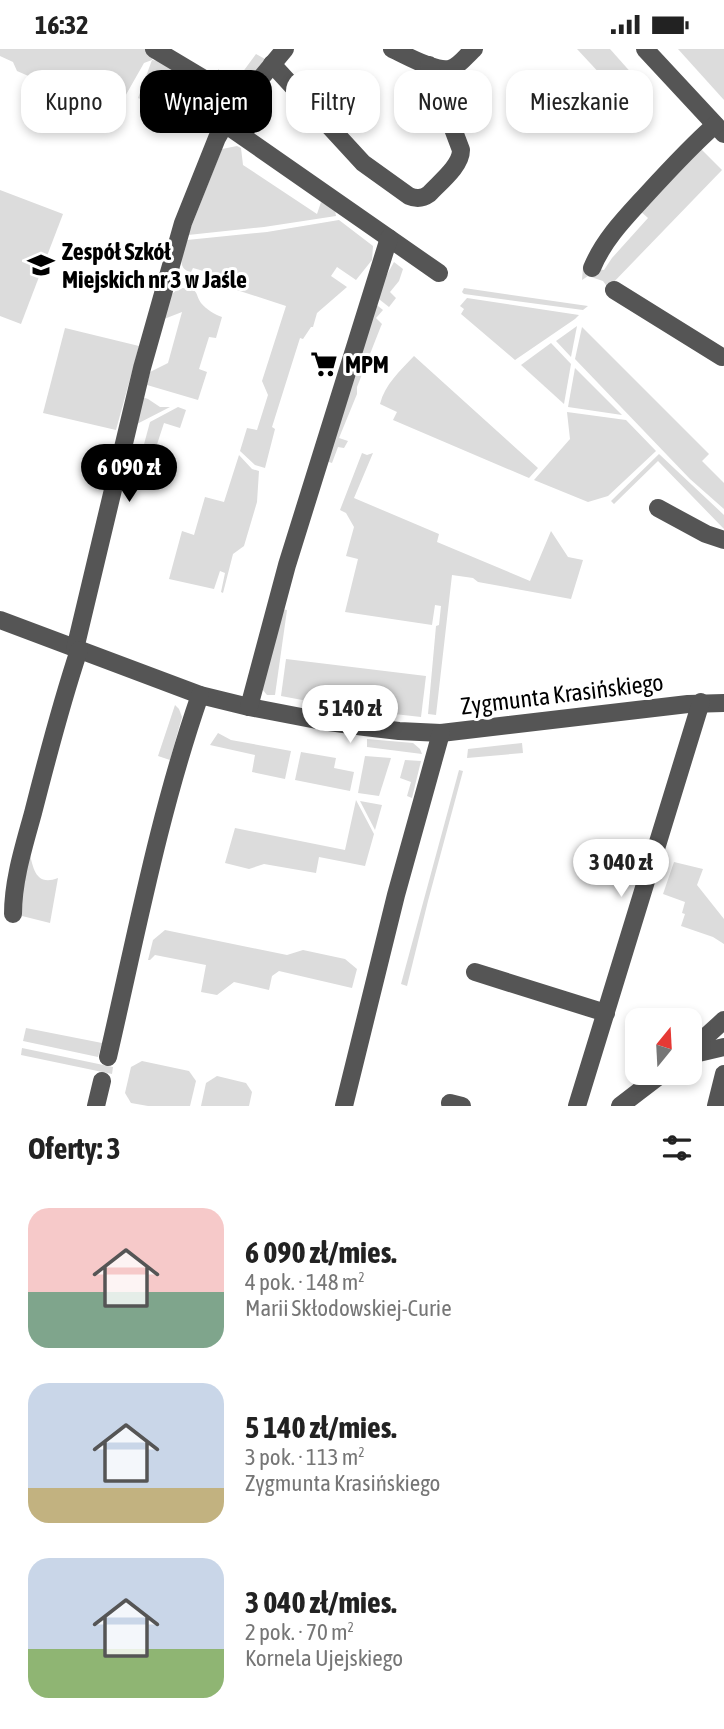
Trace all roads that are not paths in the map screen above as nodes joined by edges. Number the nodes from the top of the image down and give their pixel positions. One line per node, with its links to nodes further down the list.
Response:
1 (285, 49): 6 (street)
2 (392, 49): 7 (street)
3 (474, 49): 7 (street)
4 (645, 49): 10 (street)
5 (160, 51): 8 (street)
6 (272, 64): 7 (street); 9 (street)
7 (429, 65)
8 (191, 70)
9 (267, 70)
10 (720, 129): 14 (street)
11 (220, 133): 21 (street)
12 (238, 133): 13 (street)
13 (389, 238): 15 (street); 25 (street)
14 (592, 268)
15 (439, 273)
16 (614, 290): 17 (street)
17 (723, 357)
18 (658, 508): 19 (street)
19 (724, 540)
20 (0, 620): 21 (street, Zygmunta Krasińskiego)
21 (77, 649): 22 (street, Zygmunta Krasińskiego); 27 (street)
22 (200, 695): 25 (street, Zygmunta Krasińskiego); 34 (street)
23 (701, 702): 24 (street, Zygmunta Krasińskiego); 26 (street, Zygmunta Krasińskiego); 29 (street)
24 (724, 703)
25 (249, 707): 26 (street, Zygmunta Krasińskiego)
26 (441, 733): 39 (street)
27 (13, 914)
28 (475, 972): 29 (street)
29 (606, 1013): 40 (street)
30 (724, 1020): 31 (street)
31 (702, 1041)
32 (724, 1047): 33 (street)
33 (702, 1051)
34 (108, 1057)
35 (724, 1074): 42 (street)
36 (102, 1081): 38 (street)
37 (647, 1085): 41 (street)
38 (96, 1106)
39 (344, 1106)
40 (577, 1106)
41 (620, 1106)
42 (716, 1106)

